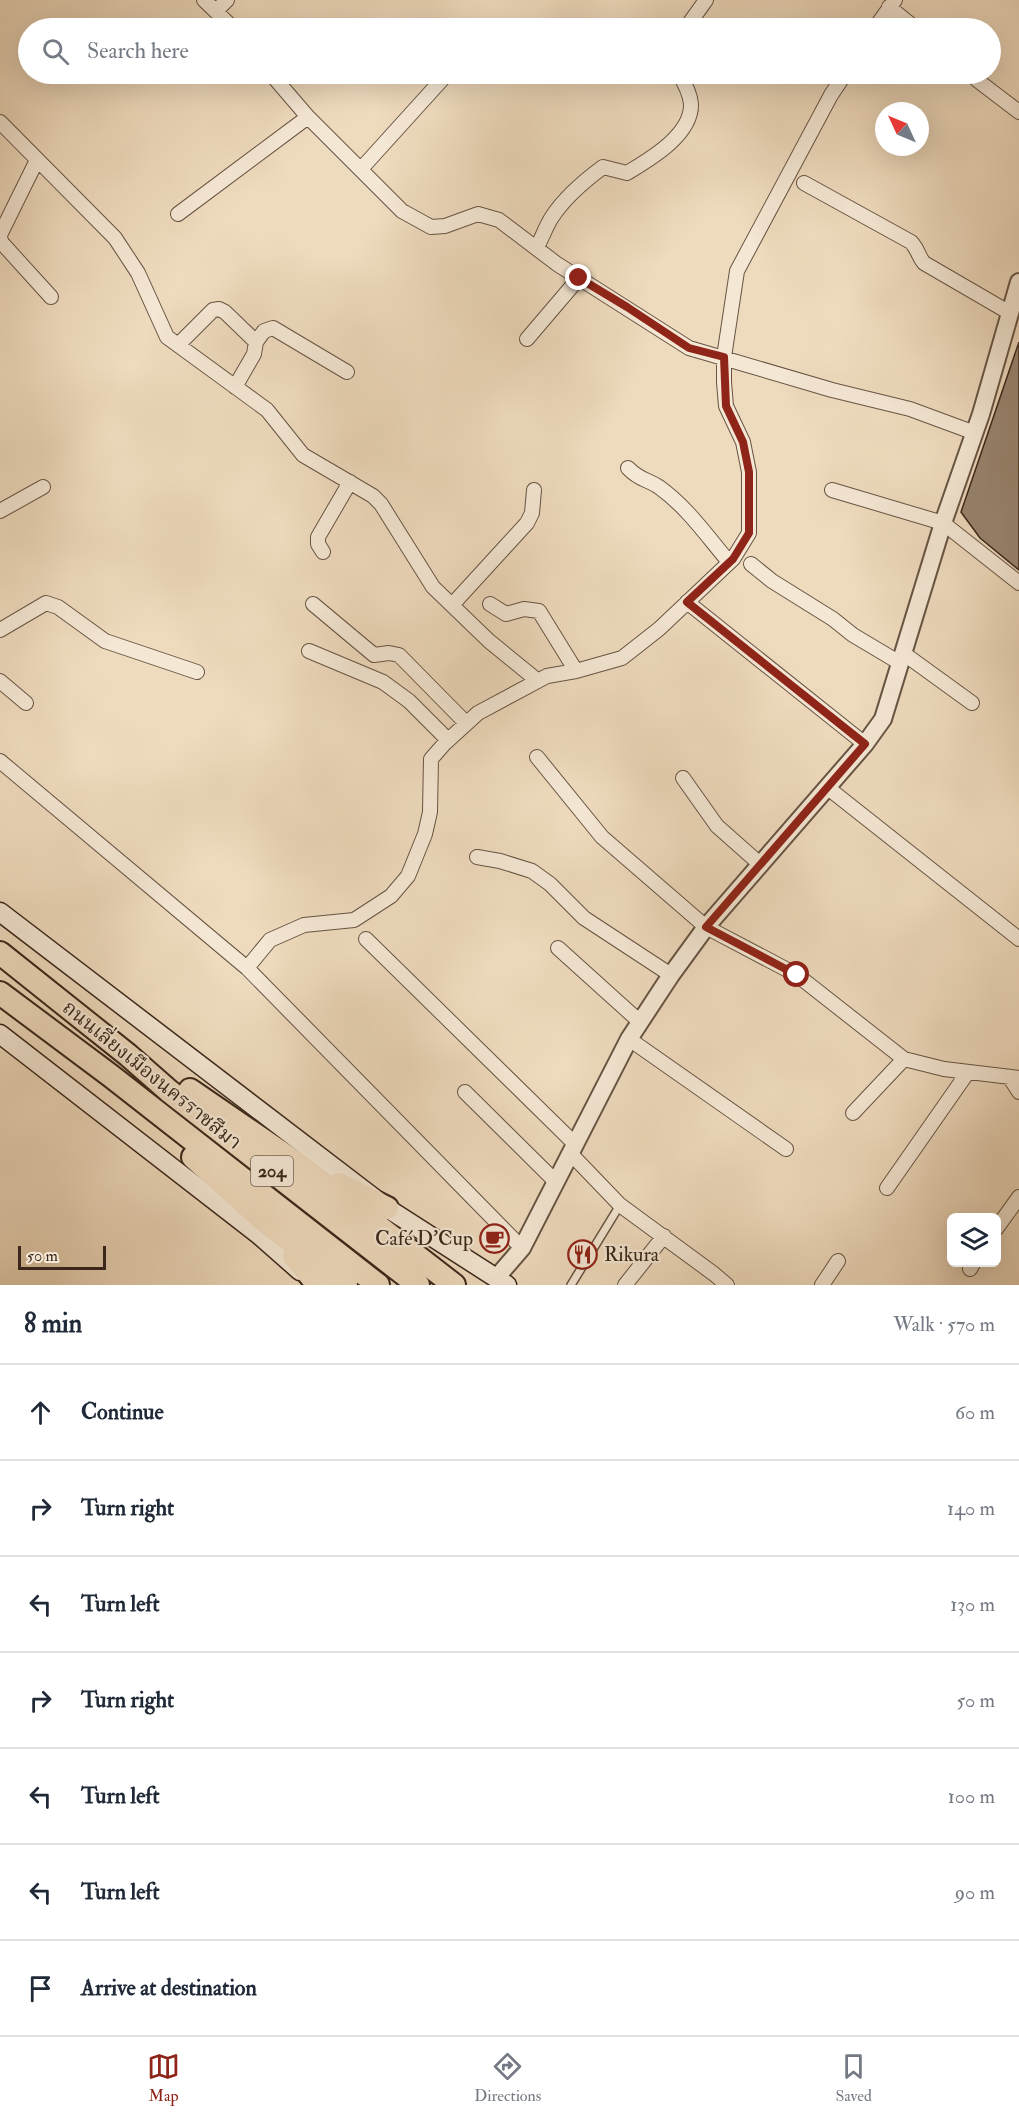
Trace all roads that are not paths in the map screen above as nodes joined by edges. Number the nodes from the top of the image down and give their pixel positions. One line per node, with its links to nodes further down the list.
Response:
1 (204, 0): 5 (street)
2 (227, 0): 5 (street)
3 (706, 0): 7 (street)
4 (892, 4): 8 (street); 9 (street)
5 (216, 11): 6 (street)
6 (223, 18)
7 (693, 18)
8 (882, 18)
9 (905, 18)
10 (280, 84): 16 (street)
11 (438, 84): 19 (street)
12 (685, 84): 23 (street)
13 (838, 84): 31 (street)
14 (982, 84): 15 (street)
15 (1019, 112)
16 (308, 117): 19 (street); 21 (street)
17 (0, 122): 18 (street)
18 (37, 160): 22 (street); 30 (street)
19 (362, 170): 23 (street)
20 (804, 183): 27 (street)
21 (178, 214)
22 (0, 237): 26 (street)
23 (537, 247): 24 (street)
24 (579, 278): 28 (street); 31 (street)
25 (1019, 282): 27 (street)
26 (51, 297)
27 (1010, 313): 34 (street)
28 (527, 339)
29 (256, 342): 30 (street); 32 (street); 33 (street)
30 (178, 345): 33 (street)
31 (724, 357): 34 (street); 43 (street)
32 (347, 372)
33 (235, 387): 36 (street)
34 (975, 433): 41 (street)
35 (628, 468): 43 (street)
36 (350, 482): 42 (street); 49 (street)
37 (43, 487): 40 (street)
38 (534, 489): 49 (street)
39 (832, 490): 41 (street)
40 (0, 511)
41 (943, 523): 45 (street); 52 (street)
42 (322, 552)
43 (729, 562): 46 (street)
44 (751, 564): 52 (street)
45 (1019, 583)
46 (687, 602): 53 (street); 61 (street)
47 (314, 604): 59 (street)
48 (490, 604): 53 (street)
49 (452, 605): 56 (street)
50 (0, 630): 54 (street)
51 (309, 651): 60 (street)
52 (902, 658): 58 (street); 61 (street)
53 (576, 671): 56 (street)
54 (197, 672)
55 (0, 681): 57 (street)
56 (538, 681): 59 (street)
57 (26, 703)
58 (972, 703)
59 (466, 723): 60 (street)
60 (448, 740): 74 (street)
61 (865, 744): 65 (street)
62 (537, 757): 69 (street)
63 (1, 766): 74 (street)
64 (683, 778): 67 (street)
65 (828, 788): 67 (street); 71 (street)
66 (477, 858): 75 (street)
67 (761, 865): 69 (street)
68 (0, 912): 95 (main road)
69 (706, 927): 75 (street); 81 (street)
70 (366, 939): 88 (street)
71 (1019, 939)
72 (558, 948): 77 (street)
73 (0, 953): 80 (highway, ถนนเลี่ยงเมืองนครราชสีมา / 204)
74 (247, 968): 99 (street)
75 (671, 975): 77 (street)
76 (0, 993): 83 (highway, ถนนเลี่ยงเมืองนครราชสีมา / 204)
77 (640, 1022): 79 (street)
78 (0, 1034): 102 (main road)
79 (629, 1039): 88 (street); 89 (street)
80 (128, 1055): 90 (highway); 105 (highway, ถนนเลี่ยงเมืองนครราชสีมา / 204)
81 (904, 1059): 82 (street); 87 (street)
82 (968, 1072): 84 (street); 92 (street)
83 (111, 1076): 96 (highway); 104 (highway, ถนนเลี่ยงเมืองนครราชสีมา / 204)
84 (1015, 1078): 86 (street)
85 (465, 1092): 91 (street)
86 (1019, 1092)
87 (854, 1113)
88 (573, 1149): 91 (street); 94 (street)
89 (786, 1149)
90 (295, 1162): 95 (highway); 106 (highway)
91 (556, 1182): 99 (street)
92 (887, 1188)
93 (1019, 1197): 97 (street)
94 (620, 1205): 98 (street); 107 (lane)
95 (387, 1208): 101 (main road)
96 (263, 1220): 102 (highway); 103 (highway)
97 (1001, 1222)
98 (664, 1236): 108 (street); 109 (street)
99 (522, 1248): 101 (street)
100 (838, 1261): 110 (street)
101 (502, 1281)
102 (318, 1285)
103 (346, 1285)
104 (378, 1285)
105 (418, 1285)
106 (454, 1285)
107 (571, 1285)
108 (625, 1285)
109 (727, 1285)
110 (822, 1285)

